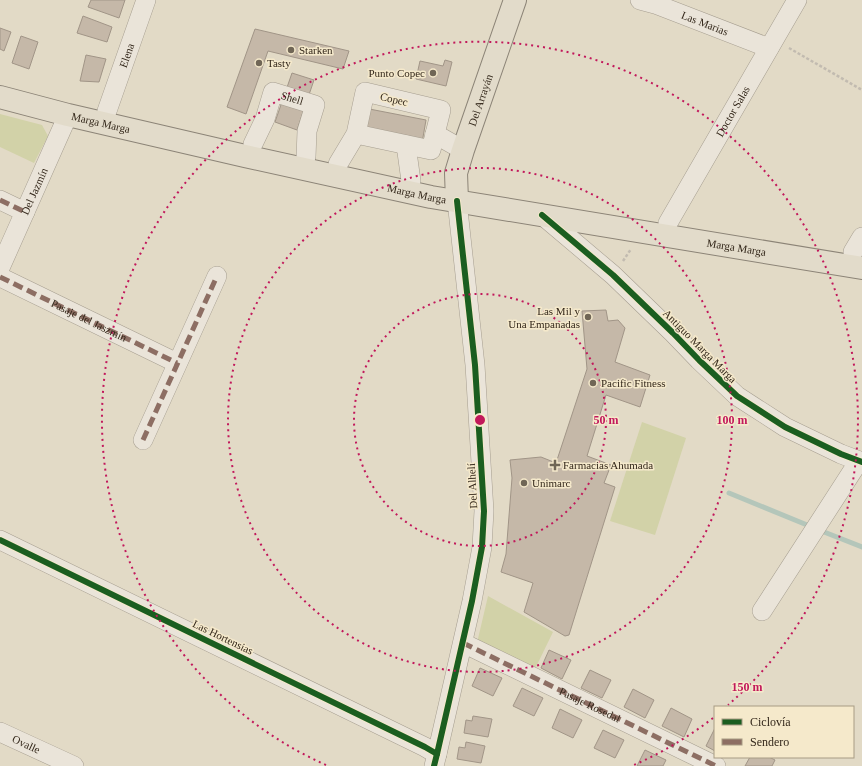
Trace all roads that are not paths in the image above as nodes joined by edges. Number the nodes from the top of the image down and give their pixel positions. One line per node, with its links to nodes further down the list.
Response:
1 (146, 0): 8 (street, Elena)
2 (514, 0): 14 (main road, Del Arrayán)
3 (640, 0): 5 (street, Las Marias)
4 (797, 0): 5 (street, Doctor Salas)
5 (769, 48): 22 (street, Doctor Salas)
6 (0, 84): 8 (main road, Marga Marga)
7 (0, 97): 9 (main road, Marga Marga)
8 (107, 111): 12 (main road, Marga Marga)
9 (68, 115): 18 (main road, Marga Marga); 20 (street, Del Jazmín)
10 (356, 134): 11 (street, Copec); 13 (street, Copec); 16 (street, Copec)
11 (435, 134): 13 (street, Copec); 14 (street)
12 (253, 144): 15 (main road, Marga Marga); 15 (street, Shell)
13 (406, 145): 17 (street)
14 (463, 150): 18 (main road, Del Arrayán)
15 (306, 157): 16 (main road, Marga Marga)
16 (338, 164): 17 (main road, Marga Marga)
17 (411, 181): 18 (main road, Marga Marga)
18 (456, 195): 21 (main road, Marga Marga); 22 (main road, Marga Marga); 32 (street, Del Alhelí)
19 (0, 200): 20 (street)
20 (25, 212): 24 (street, Del Jazmín)
21 (542, 216): 23 (main road, Marga Marga); 29 (street, Antiguo Marga Marga)
22 (668, 223): 23 (main road, Marga Marga)
23 (860, 253)
24 (0, 268)
25 (217, 276): 27 (street)
26 (0, 277): 27 (street, Pasaje del Jaszmín)
27 (177, 363): 28 (street)
28 (143, 440)
29 (861, 462): 31 (street)
30 (0, 540): 34 (street, Las Hortensias)
31 (762, 611)
32 (463, 643): 34 (street, Del Alhelí); 36 (street, Pasaje Rosedal)
33 (0, 732): 35 (street, Ovalle)
34 (436, 760)
35 (74, 766)
36 (716, 766)

